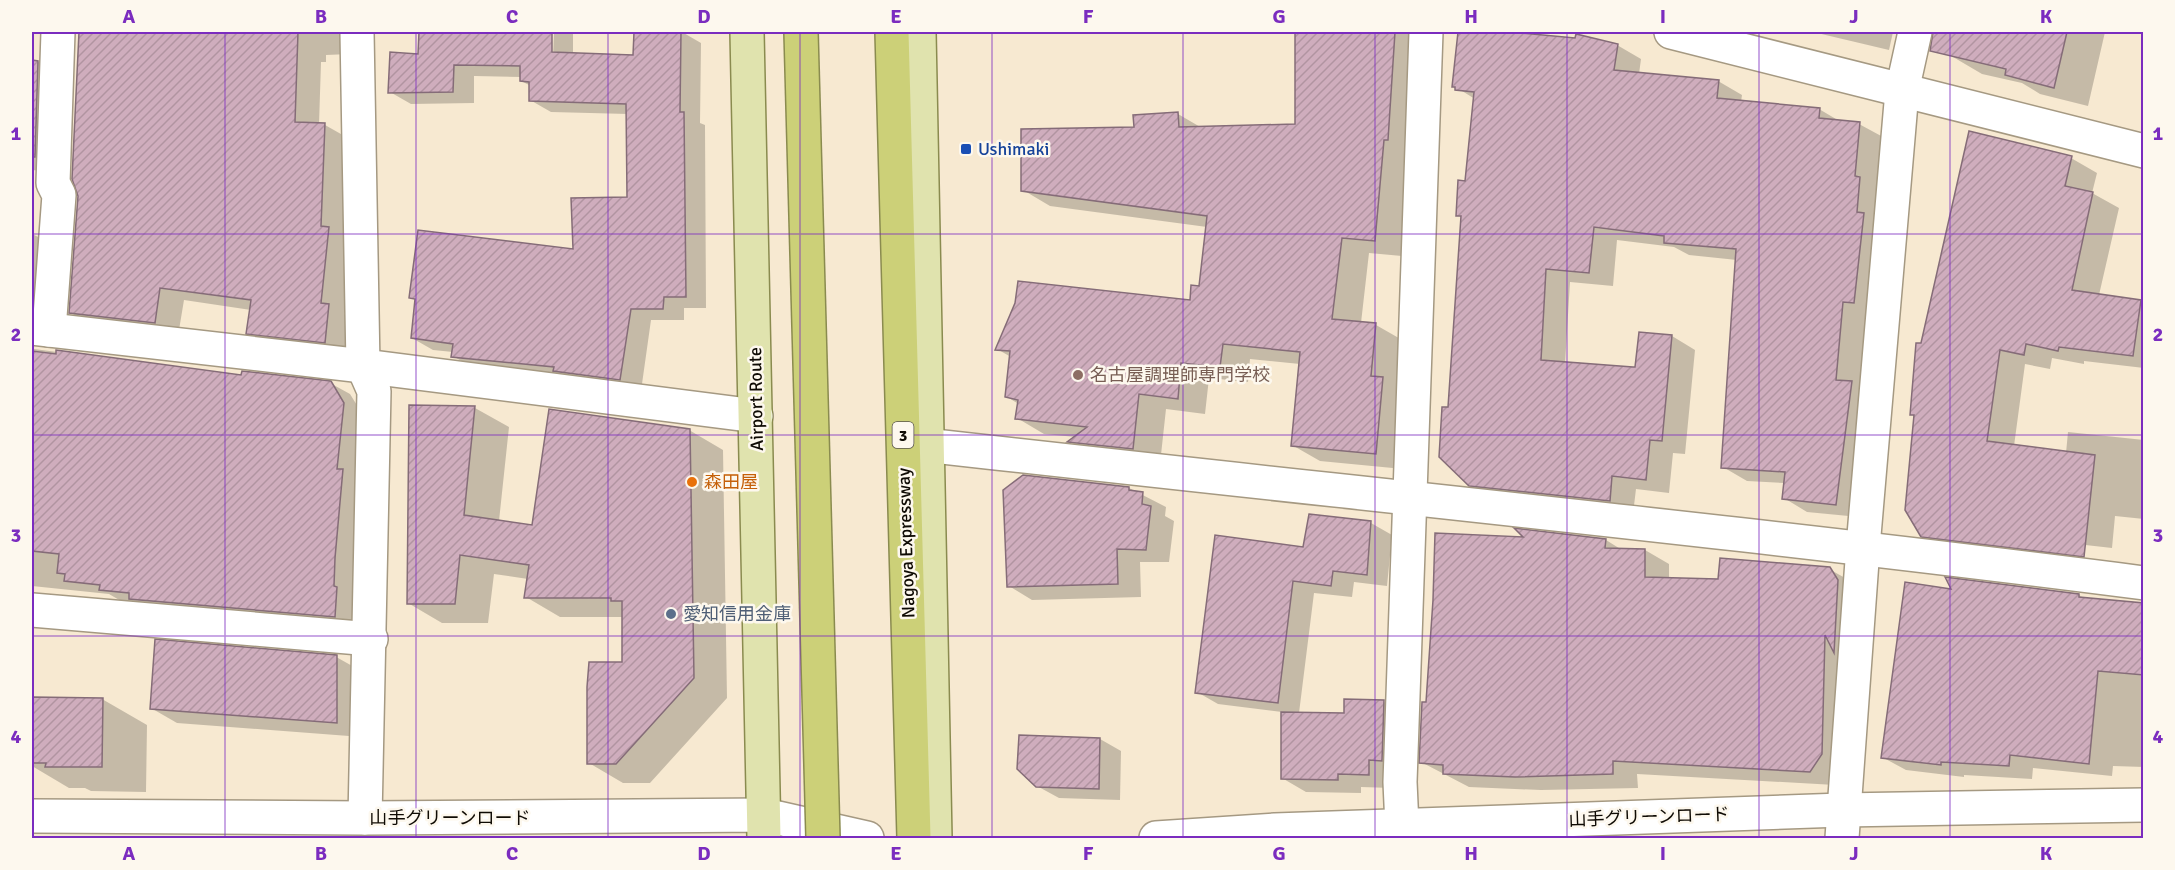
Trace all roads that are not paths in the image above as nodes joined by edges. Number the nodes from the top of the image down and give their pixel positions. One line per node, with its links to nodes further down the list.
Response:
1 (58, 32): 14 (street)
2 (357, 32): 16 (street)
3 (747, 32): 17 (main road, Airport Route)
4 (801, 32): 11 (highway, bridge)
5 (815, 32): 11 (highway, bridge)
6 (892, 32): 33 (highway, Nagoya Expressway / 3)
7 (919, 32): 18 (main road)
8 (1426, 32): 19 (street)
9 (1671, 32): 12 (street)
10 (1915, 32): 12 (street)
11 (802, 76): 31 (highway, bridge)
12 (1902, 91): 13 (street); 20 (street)
13 (2144, 151)
14 (42, 182): 15 (street)
15 (40, 329): 16 (street)
16 (363, 366): 17 (street); 23 (street)
17 (756, 416): 29 (main road, Airport Route)
18 (925, 445): 19 (street); 34 (main road)
19 (1411, 500): 20 (street); 28 (street)
20 (1863, 547): 21 (street); 27 (street)
21 (2144, 583)
22 (32, 610): 23 (street)
23 (370, 639): 26 (street)
24 (2144, 805): 27 (street, 山手グリーンロード)
25 (32, 816): 26 (street, 山手グリーンロード)
26 (365, 818): 29 (street, 山手グリーンロード)
27 (1842, 824): 28 (street, 山手グリーンロード)
28 (1402, 826): 30 (street, 山手グリーンロード)
29 (764, 827): 32 (street, 山手グリーンロード)
30 (1275, 834): 35 (street, 山手グリーンロード)
31 (823, 838)
32 (867, 838)
33 (914, 838)
34 (934, 838)
35 (1156, 838)

